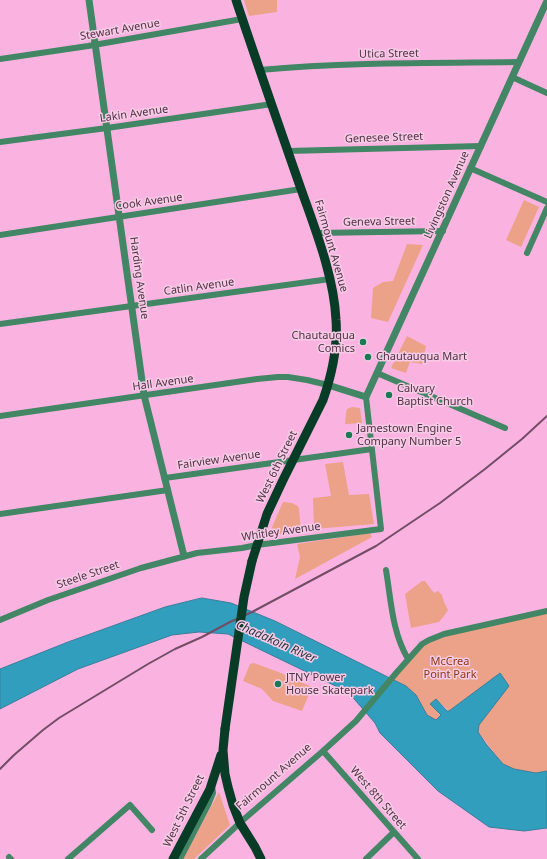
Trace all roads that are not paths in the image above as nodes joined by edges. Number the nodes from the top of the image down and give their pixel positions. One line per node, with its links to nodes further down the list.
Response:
1 (89, 0): 5 (street, Harding Avenue)
2 (236, 0): 4 (main road, Fairmount Avenue)
3 (547, 1): 7 (street, Livingston Avenue)
4 (242, 19): 5 (street, Stewart Avenue); 8 (main road, Fairmount Avenue)
5 (96, 45): 6 (street, Stewart Avenue); 12 (street, Harding Avenue)
6 (0, 58)
7 (519, 62): 8 (street, Utica Street); 9 (street, Livingston Avenue)
8 (260, 70): 11 (main road, Fairmount Avenue)
9 (512, 77): 10 (street); 14 (street, Livingston Avenue)
10 (547, 94)
11 (272, 104): 12 (street, Lakin Avenue); 15 (main road, Fairmount Avenue)
12 (107, 128): 13 (street, Lakin Avenue); 20 (street, Harding Avenue)
13 (0, 142)
14 (480, 146): 15 (street, Genesee Street); 16 (street, Livingston Avenue)
15 (288, 151): 17 (main road, Fairmount Avenue)
16 (470, 168): 18 (street); 21 (street, Livingston Avenue)
17 (301, 189): 20 (street, Cook Avenue); 22 (main road, Fairmount Avenue)
18 (547, 202)
19 (547, 208): 24 (street)
20 (120, 217): 23 (street, Cook Avenue); 26 (street, Harding Avenue)
21 (442, 232): 22 (street, Geneva Street); 28 (street, Livingston Avenue)
22 (316, 233): 25 (main road, Fairmount Avenue)
23 (0, 235)
24 (527, 253)
25 (330, 280): 26 (street, Catlin Avenue); 29 (main road, Fairmount Avenue)
26 (132, 306): 27 (street, Catlin Avenue); 30 (street, Harding Avenue)
27 (0, 324)
28 (377, 373): 31 (street, Livingston Avenue); 33 (street)
29 (328, 385): 30 (street, Hall Avenue); 31 (street); 35 (main road, West 6th Street)
30 (144, 395): 32 (street, Hall Avenue); 36 (street, Harding Avenue)
31 (366, 397): 34 (street)
32 (0, 416)
33 (505, 428)
34 (372, 449): 35 (street, Fairview Avenue); 39 (street, Whitley Avenue)
35 (294, 460): 36 (street, Fairview Avenue); 39 (main road, West 6th Street)
36 (164, 478): 37 (street, Harding Avenue)
37 (168, 490): 38 (street); 40 (street, Harding Avenue)
38 (0, 514)
39 (257, 545): 40 (street, Whitley Avenue); 45 (main road, West 6th Street, bridge)
40 (184, 556): 43 (street, Steele Street)
41 (386, 570): 44 (street)
42 (547, 611): 44 (street)
43 (0, 620)
44 (408, 659): 46 (street, Fairmount Avenue)
45 (223, 750): 47 (main road, West 5th Street); 48 (main road)
46 (323, 751): 48 (street, Fairmount Avenue); 50 (street, West 8th Street)
47 (212, 784): 53 (main road, West 5th Street); 54 (street)
48 (240, 823): 55 (street, Fairmount Avenue); 56 (main road)
49 (152, 830): 52 (street)
50 (394, 832): 51 (street); 57 (street, West 8th Street)
51 (367, 858)
52 (68, 859)
53 (174, 859)
54 (180, 859)
55 (201, 859)
56 (261, 859)
57 (418, 859)

